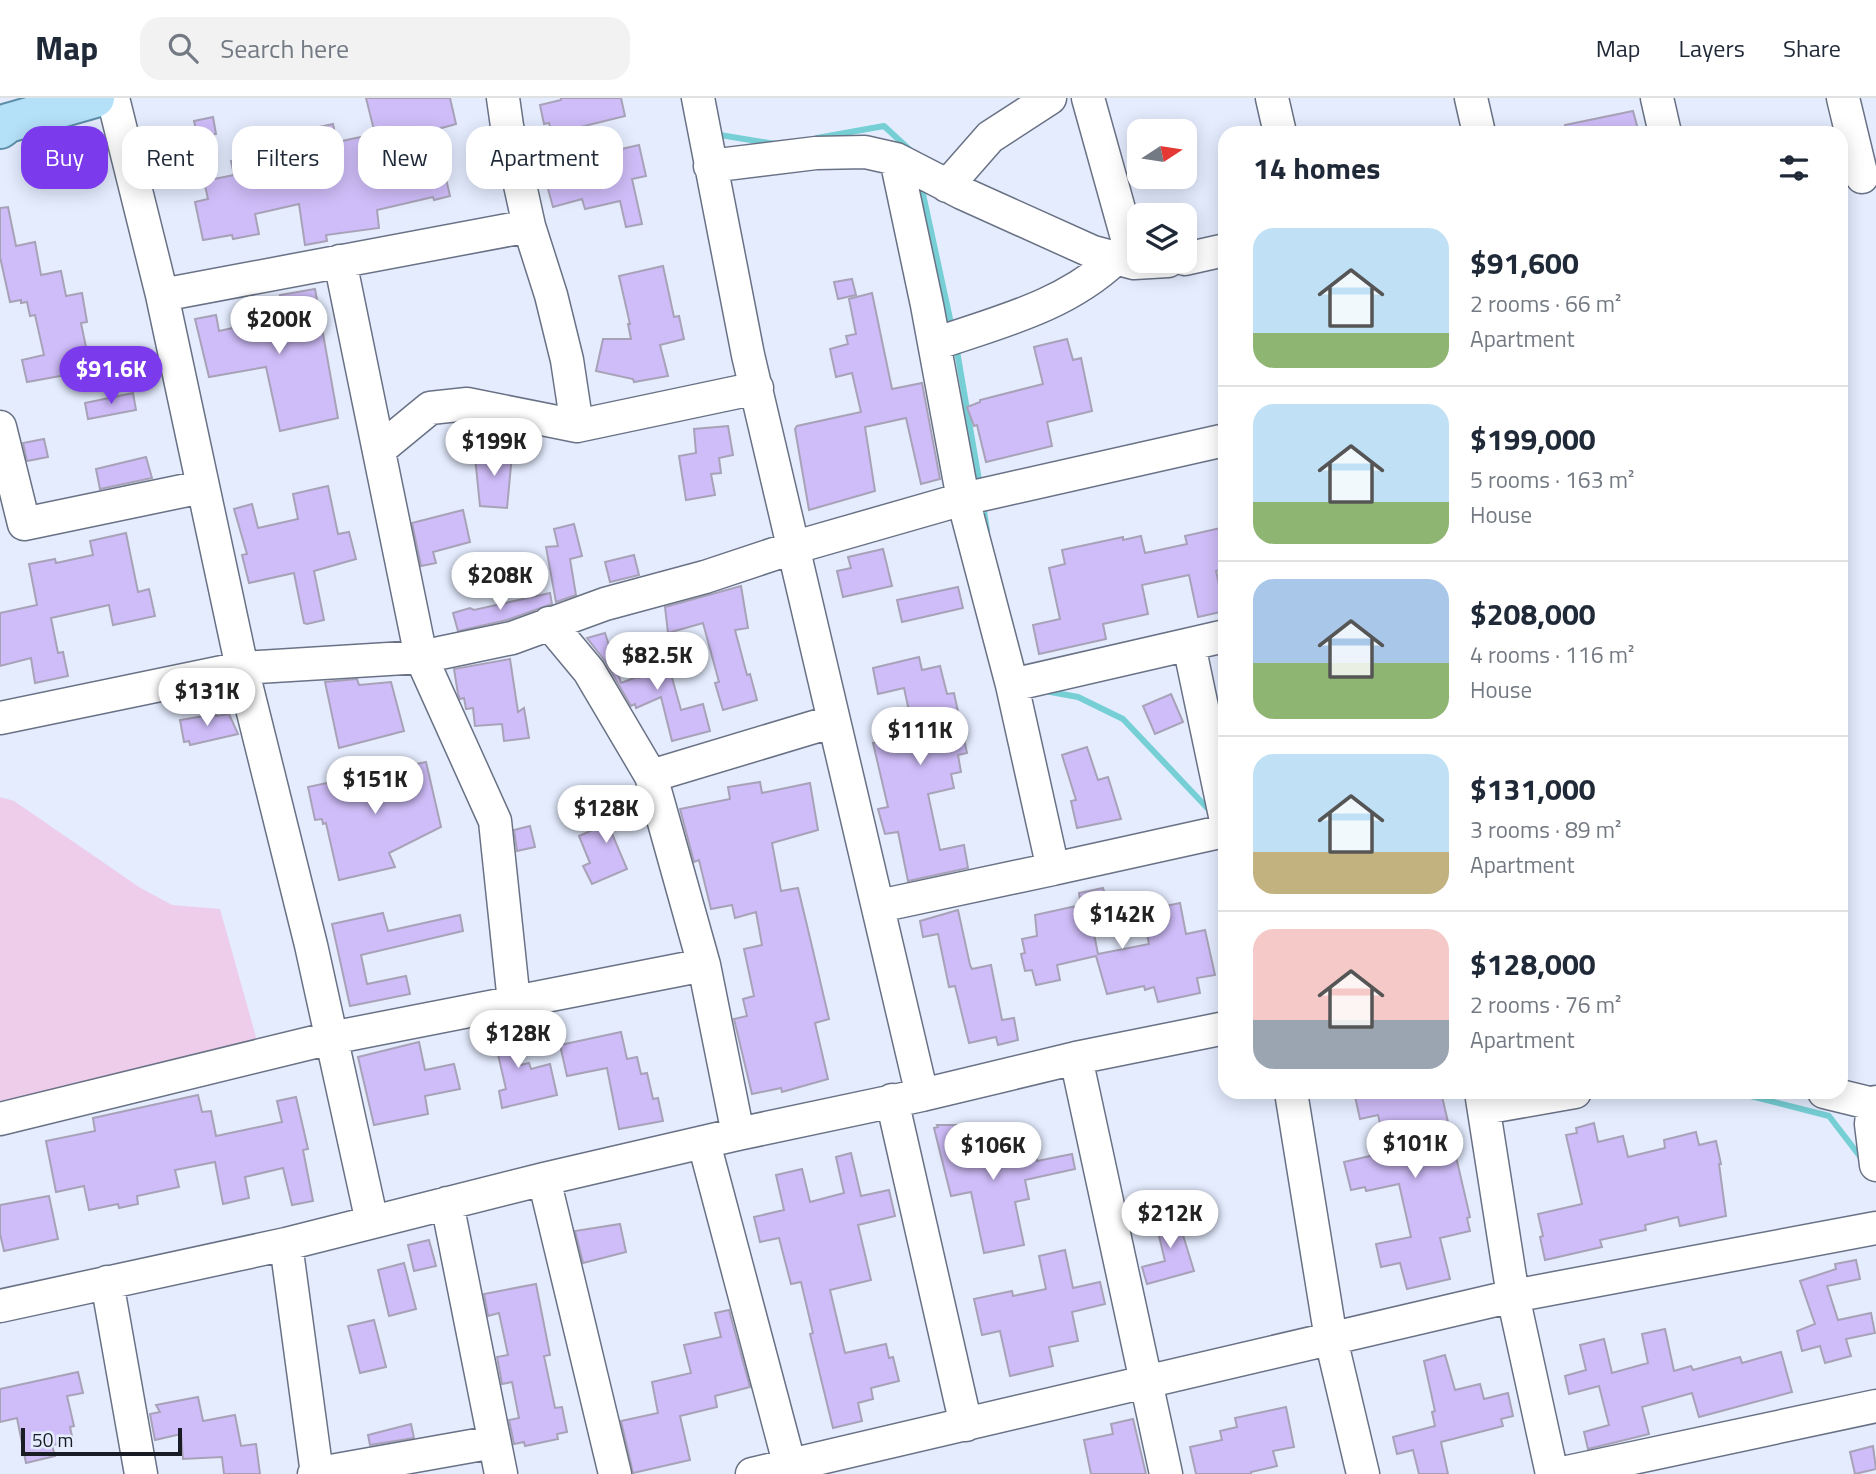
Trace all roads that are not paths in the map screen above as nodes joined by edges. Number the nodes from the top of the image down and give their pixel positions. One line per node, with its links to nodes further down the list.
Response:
1 (95, 98): 11 (main road)
2 (113, 98): 24 (street)
3 (503, 98): 19 (street)
4 (698, 98): 16 (street)
5 (1050, 98): 18 (street)
6 (1088, 98): 23 (street)
7 (1272, 98): 12 (street)
8 (1471, 98): 13 (street)
9 (1657, 98): 14 (street)
10 (1843, 98): 17 (street)
11 (3, 121)
12 (1278, 126)
13 (1477, 126)
14 (1663, 126)
15 (896, 159): 16 (street); 18 (street); 25 (street)
16 (710, 166): 26 (street)
17 (1860, 177)
18 (947, 186): 23 (street)
19 (529, 226): 22 (street); 27 (street)
20 (1218, 252): 21 (street)
21 (1197, 256)
22 (340, 261): 24 (street); 30 (street)
23 (1124, 261): 25 (street)
24 (162, 295): 31 (street)
25 (934, 344): 32 (street)
26 (757, 388): 27 (street); 34 (street)
27 (577, 426): 30 (street)
28 (0, 427): 33 (street)
29 (1218, 442): 32 (street)
30 (379, 450): 38 (street)
31 (202, 486): 33 (street); 39 (street)
32 (963, 499): 34 (street); 40 (street)
33 (12, 527)
34 (792, 548): 35 (street); 42 (street)
35 (549, 624): 38 (street); 43 (street)
36 (1218, 638): 37 (street)
37 (1189, 645): 40 (street); 44 (street)
38 (422, 657): 39 (street); 49 (street)
39 (242, 668): 41 (street); 51 (street)
40 (1012, 685): 46 (street)
41 (0, 718)
42 (834, 722): 43 (street); 47 (street)
43 (651, 776): 48 (street)
44 (1218, 784)
45 (1218, 833): 46 (street)
46 (1053, 869): 47 (street)
47 (879, 906): 53 (street)
48 (704, 965): 49 (street); 59 (street)
49 (514, 1002): 51 (street)
50 (1218, 1029): 52 (street)
51 (331, 1038): 58 (street); 64 (street)
52 (1076, 1058): 53 (street); 71 (street)
53 (907, 1097): 59 (street); 73 (street)
54 (1848, 1097): 57 (street)
55 (1293, 1099): 70 (street)
56 (1482, 1100): 68 (street)
57 (1875, 1103): 61 (street)
58 (0, 1119)
59 (738, 1134): 60 (street)
60 (704, 1143): 62 (street); 75 (street)
61 (1876, 1165)
62 (544, 1179): 63 (street); 79 (street)
63 (447, 1203): 64 (street); 74 (street)
64 (372, 1222): 66 (street)
65 (1876, 1228): 68 (street)
66 (286, 1244): 67 (street); 77 (street)
67 (107, 1282): 69 (street); 76 (street)
68 (1513, 1296): 70 (street); 83 (street)
69 (0, 1306)
70 (1331, 1339): 71 (street); 82 (street)
71 (1145, 1382): 73 (street); 81 (street)
72 (1876, 1406): 84 (street)
73 (966, 1425): 75 (street)
74 (494, 1441): 77 (street); 78 (street)
75 (791, 1470): 80 (street)
76 (141, 1474)
77 (316, 1474)
78 (501, 1474)
79 (615, 1474)
80 (752, 1474)
81 (1166, 1474)
82 (1363, 1474)
83 (1552, 1474)
84 (1558, 1474)

